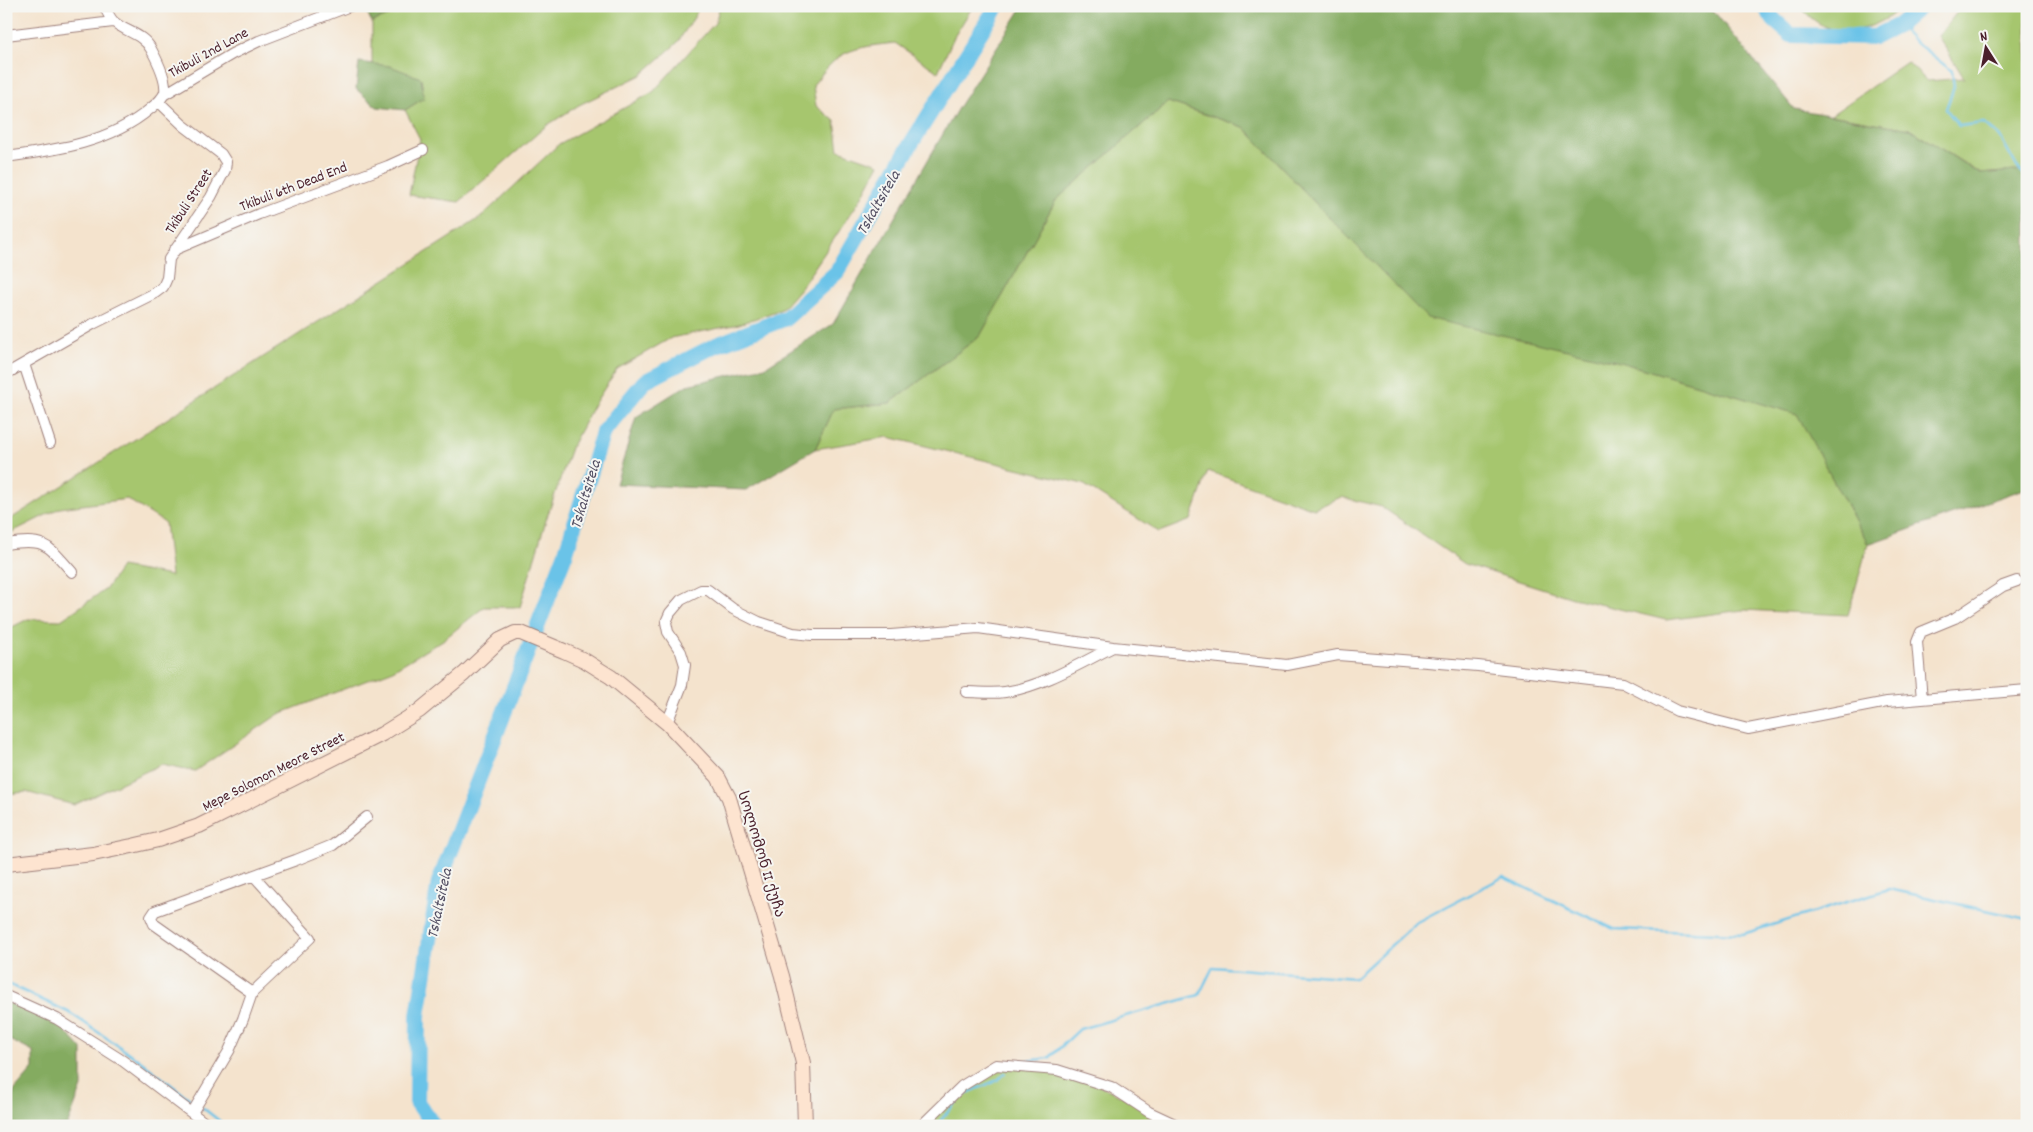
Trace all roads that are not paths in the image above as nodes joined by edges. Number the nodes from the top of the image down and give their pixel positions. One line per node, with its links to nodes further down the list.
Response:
1 (104, 6): 3 (street)
2 (350, 6): 5 (street, Tkibuli 2nd Lane)
3 (113, 22): 4 (street); 5 (street)
4 (6, 36)
5 (162, 98): 7 (street, Tkibuli 2nd Lane); 8 (street, Tkibuli Street)
6 (423, 150): 8 (street, Tkibuli 6th Dead End)
7 (6, 157)
8 (174, 250): 9 (street, Tkibuli Street)
9 (24, 364): 10 (street, Tkibuli Street); 11 (street)
10 (6, 374)
11 (50, 443)
12 (6, 544): 13 (street)
13 (72, 572)
14 (2017, 582): 19 (street)
15 (521, 633): 20 (main road, სოლომონ II ქუჩა); 22 (main road, Mepe Solomon Meore Street)
16 (1113, 647): 18 (street); 19 (street); 20 (street)
17 (2027, 690): 19 (street)
18 (966, 692)
19 (1922, 698)
20 (667, 722): 28 (main road, სოლომონ II ქუჩა)
21 (367, 817): 23 (street)
22 (6, 864)
23 (254, 876): 24 (street); 24 (street)
24 (252, 993): 26 (street)
25 (6, 996): 26 (street)
26 (192, 1113): 27 (street)
27 (209, 1126)
28 (805, 1126)
29 (920, 1126): 30 (street)
30 (1179, 1126)

